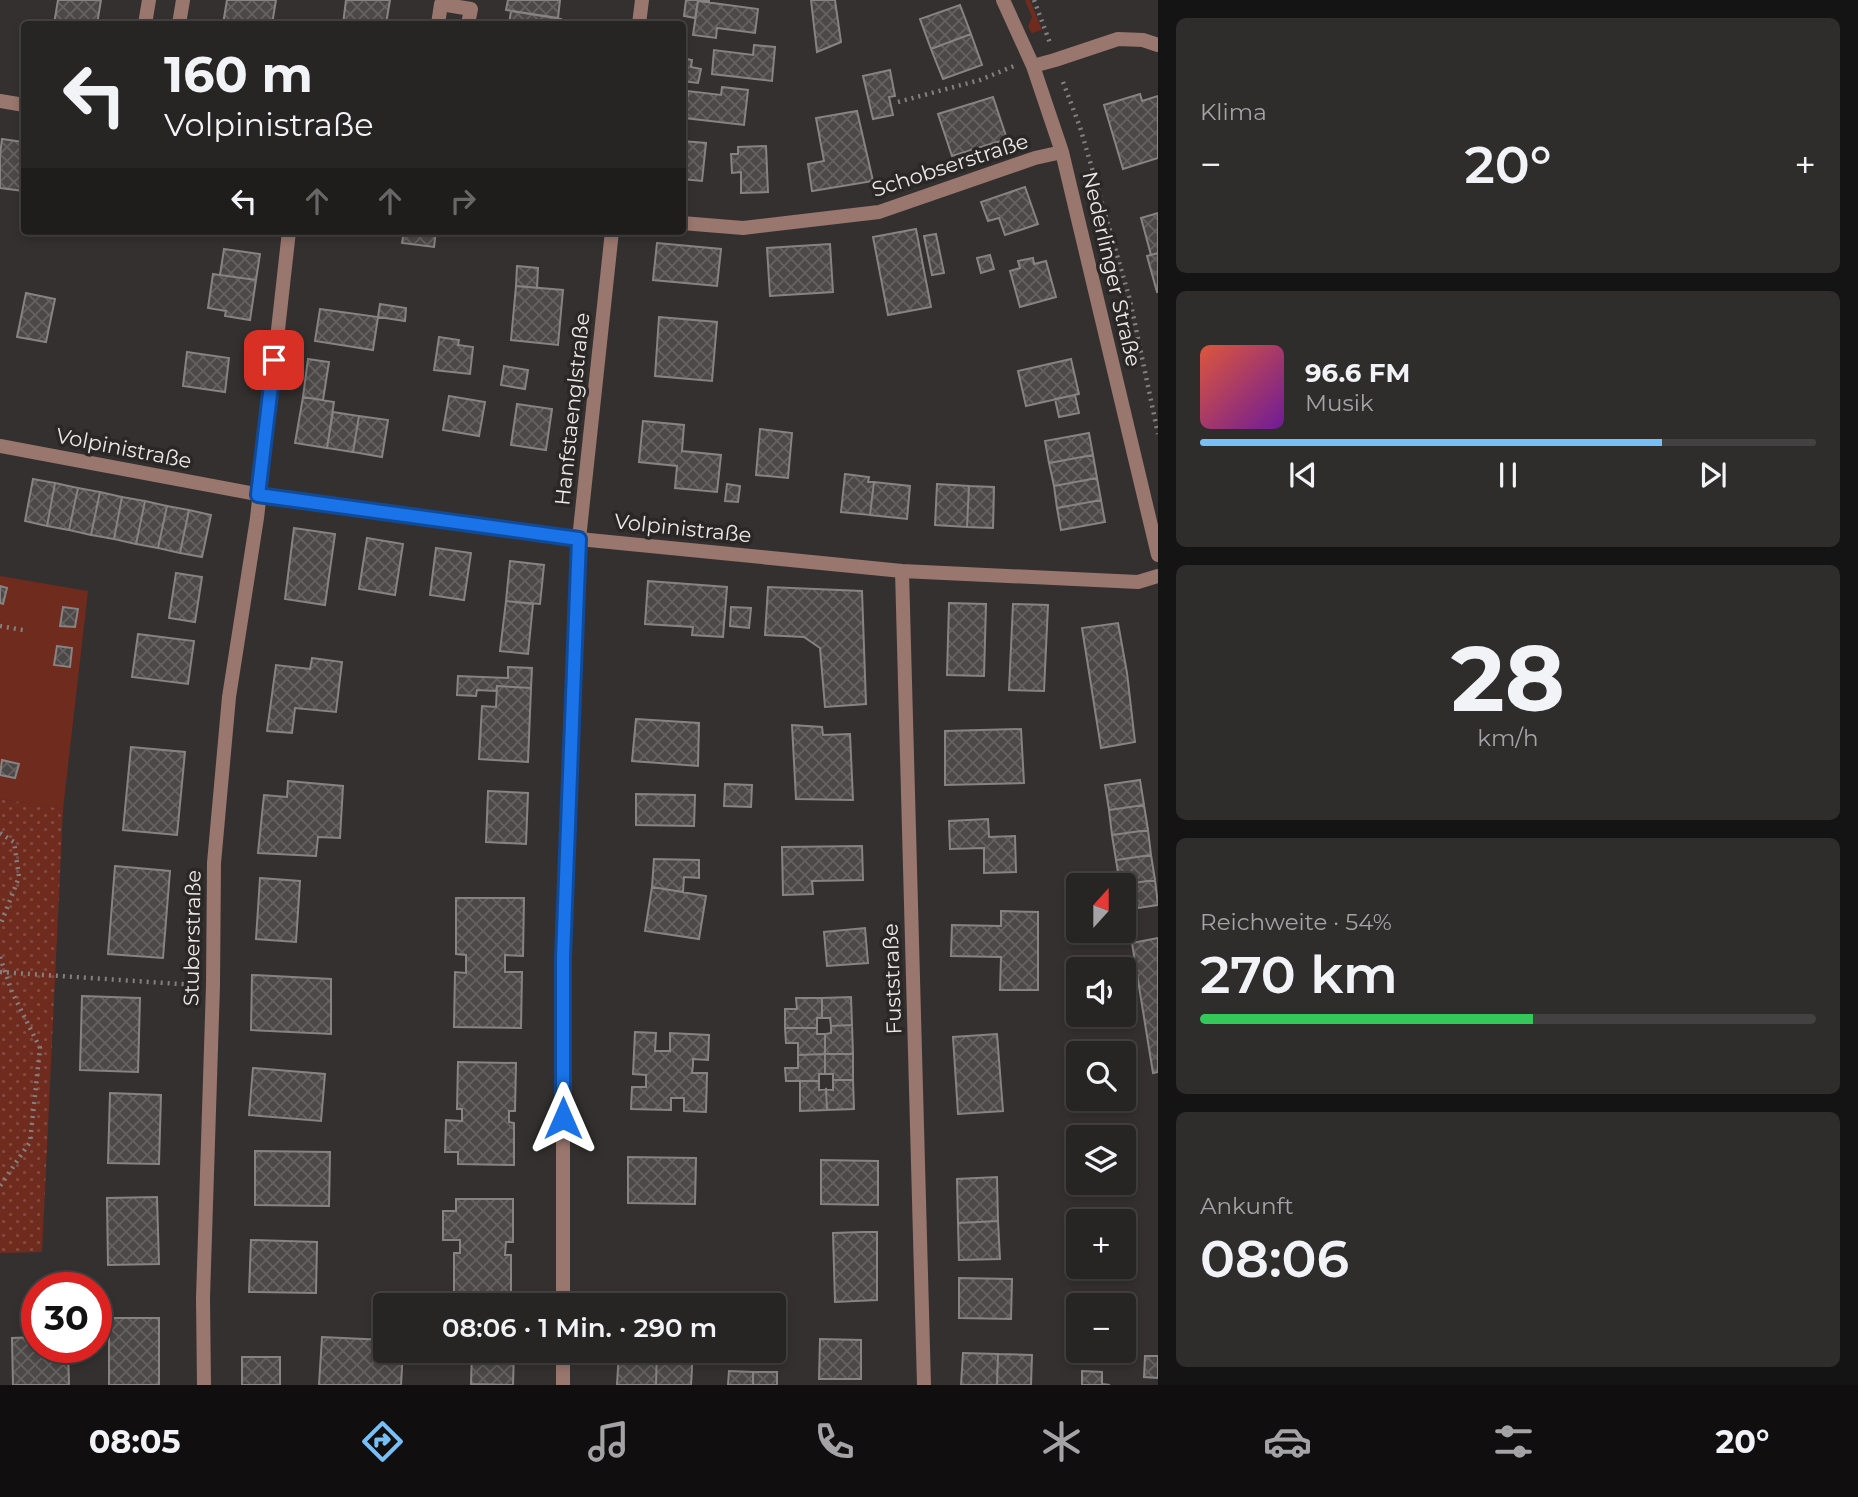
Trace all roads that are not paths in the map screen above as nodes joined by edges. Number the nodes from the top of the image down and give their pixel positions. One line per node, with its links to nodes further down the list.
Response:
1 (149, 0): 5 (street)
2 (183, 0): 6 (street)
3 (642, 0): 9 (street)
4 (1003, 0): 11 (street, Nederlinger Straße)
5 (146, 21)
6 (180, 21)
7 (438, 21): 8 (street)
8 (469, 21)
9 (639, 21)
10 (1158, 45): 11 (street)
11 (1031, 62): 14 (street, Nederlinger Straße)
12 (0, 100): 13 (street)
13 (21, 104)
14 (1062, 152): 15 (street, Schobserstraße); 21 (street, Nederlinger Straße)
15 (686, 223)
16 (289, 235): 19 (street, Stuberstraße)
17 (612, 235): 20 (street, Hanfstaenglstraße)
18 (0, 446): 19 (street, Volpinistraße)
19 (258, 495): 20 (street, Volpinistraße); 26 (street, Stuberstraße)
20 (579, 539): 22 (street, Volpinistraße); 24 (street, Hanfstaenglstraße)
21 (1158, 555)
22 (902, 571): 23 (street, Volpinistraße); 28 (street, Fuststraße)
23 (1158, 576)
24 (563, 1293)
25 (563, 1363): 27 (street)
26 (204, 1385)
27 (563, 1385)
28 (924, 1385)

